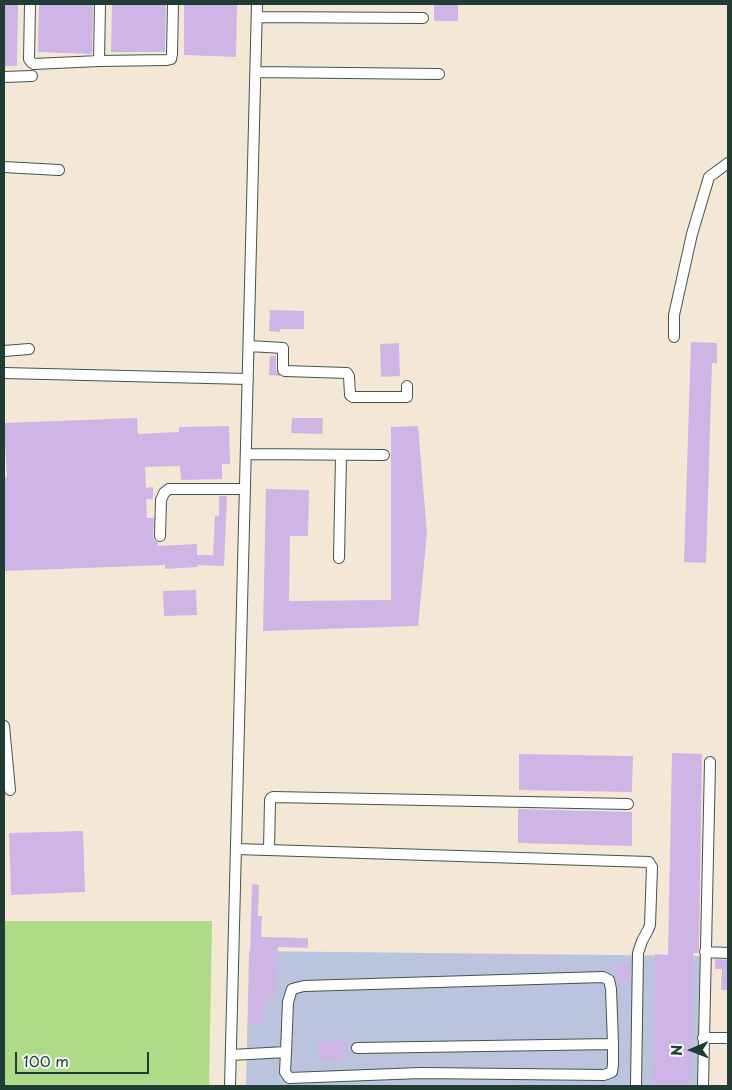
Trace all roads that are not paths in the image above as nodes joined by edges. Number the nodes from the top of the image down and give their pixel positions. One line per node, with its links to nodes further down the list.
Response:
1 (30, 4): 8 (street)
2 (100, 4): 7 (street)
3 (173, 4): 7 (street)
4 (257, 4): 5 (street)
5 (257, 17): 6 (street); 9 (street)
6 (423, 18)
7 (99, 61): 8 (street)
8 (31, 62): 11 (street)
9 (256, 72): 10 (street); 16 (street)
10 (439, 74)
11 (4, 77)
12 (728, 163): 15 (street)
13 (4, 167): 14 (street)
14 (59, 170)
15 (674, 337)
16 (249, 346): 20 (street); 21 (street)
17 (30, 349): 18 (street)
18 (4, 351)
19 (4, 373): 20 (street)
20 (248, 379): 22 (street)
21 (407, 386)
22 (246, 454): 23 (street); 25 (street)
23 (341, 455): 24 (street); 27 (street)
24 (384, 455)
25 (245, 489): 26 (street); 32 (street)
26 (160, 536)
27 (339, 558)
28 (4, 726): 30 (street)
29 (710, 762): 34 (street)
30 (10, 790)
31 (628, 804): 33 (street)
32 (236, 849): 33 (street); 41 (street)
33 (269, 850): 43 (street)
34 (705, 952): 35 (street); 36 (street)
35 (728, 953)
36 (704, 1038): 37 (street); 44 (street)
37 (728, 1038)
38 (613, 1044): 39 (street); 40 (street); 40 (street)
39 (356, 1048)
40 (286, 1052): 41 (street)
41 (231, 1056): 42 (street)
42 (230, 1086)
43 (636, 1086)
44 (703, 1086)

